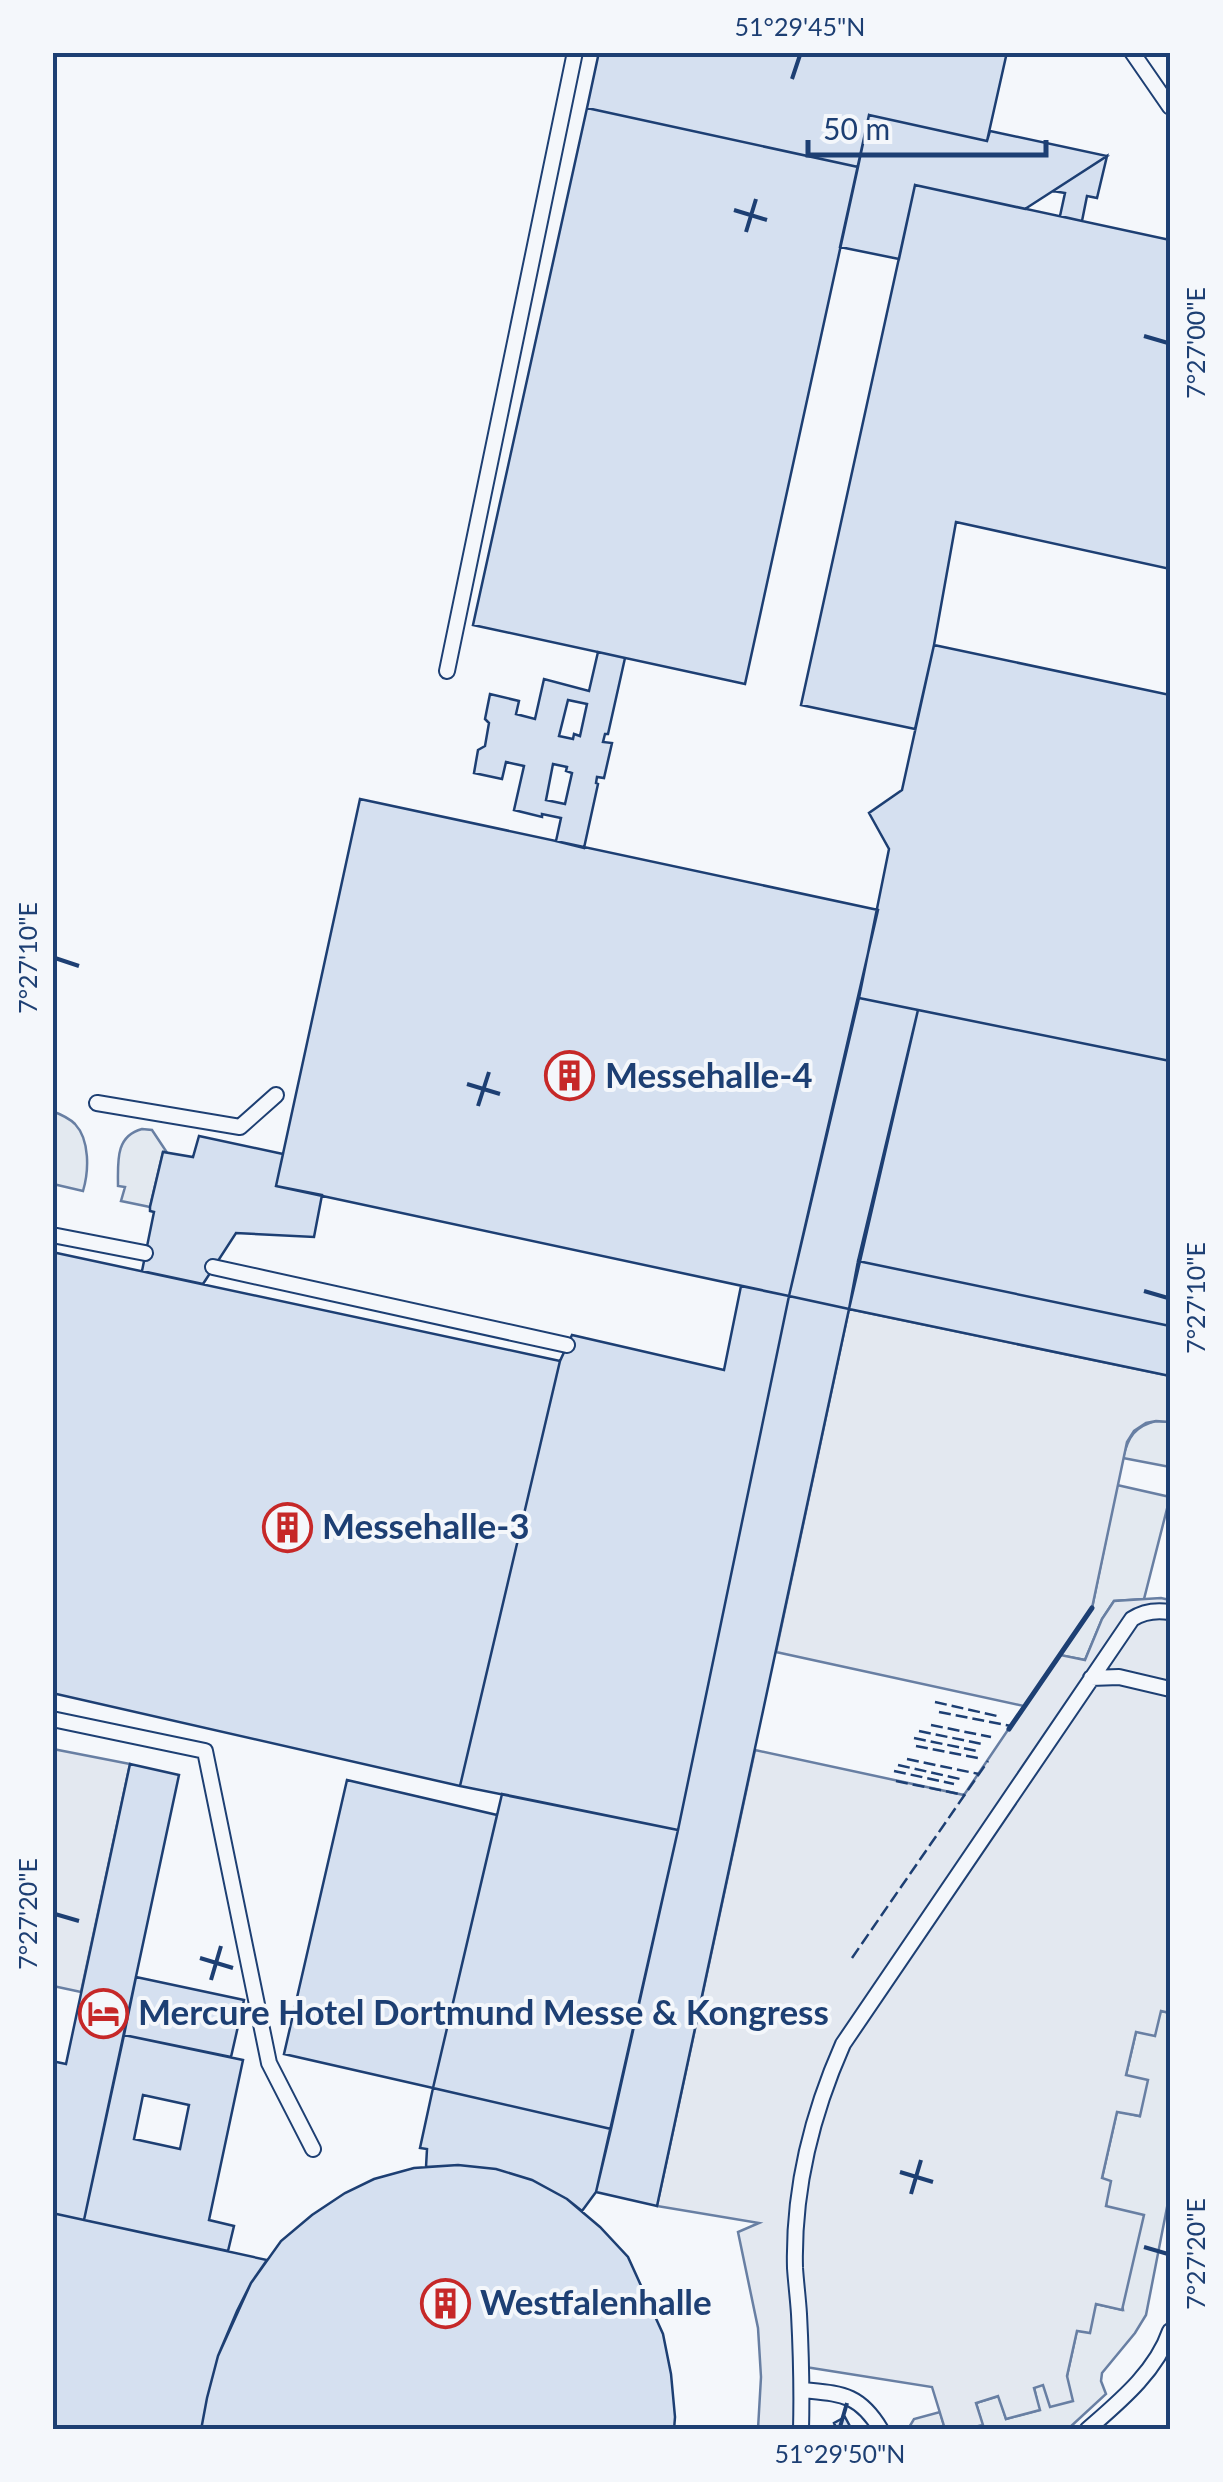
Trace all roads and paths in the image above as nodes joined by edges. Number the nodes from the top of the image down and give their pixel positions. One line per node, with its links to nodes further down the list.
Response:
1 (575, 52): 4 (lane)
2 (1132, 52): 3 (lane)
3 (1170, 106)
4 (447, 671)
5 (276, 1095): 6 (lane)
6 (97, 1103)
7 (52, 1235): 8 (lane)
8 (146, 1253)
9 (213, 1267): 10 (lane)
10 (567, 1345)
11 (1170, 1612): 12 (lane)
12 (1091, 1678): 13 (lane); 17 (lane)
13 (1170, 1689)
14 (52, 1719): 15 (lane)
15 (314, 2149)
16 (1170, 2331): 20 (lane)
17 (802, 2390): 18 (lane); 19 (lane)
18 (801, 2430)
19 (881, 2430)
20 (1087, 2430)

